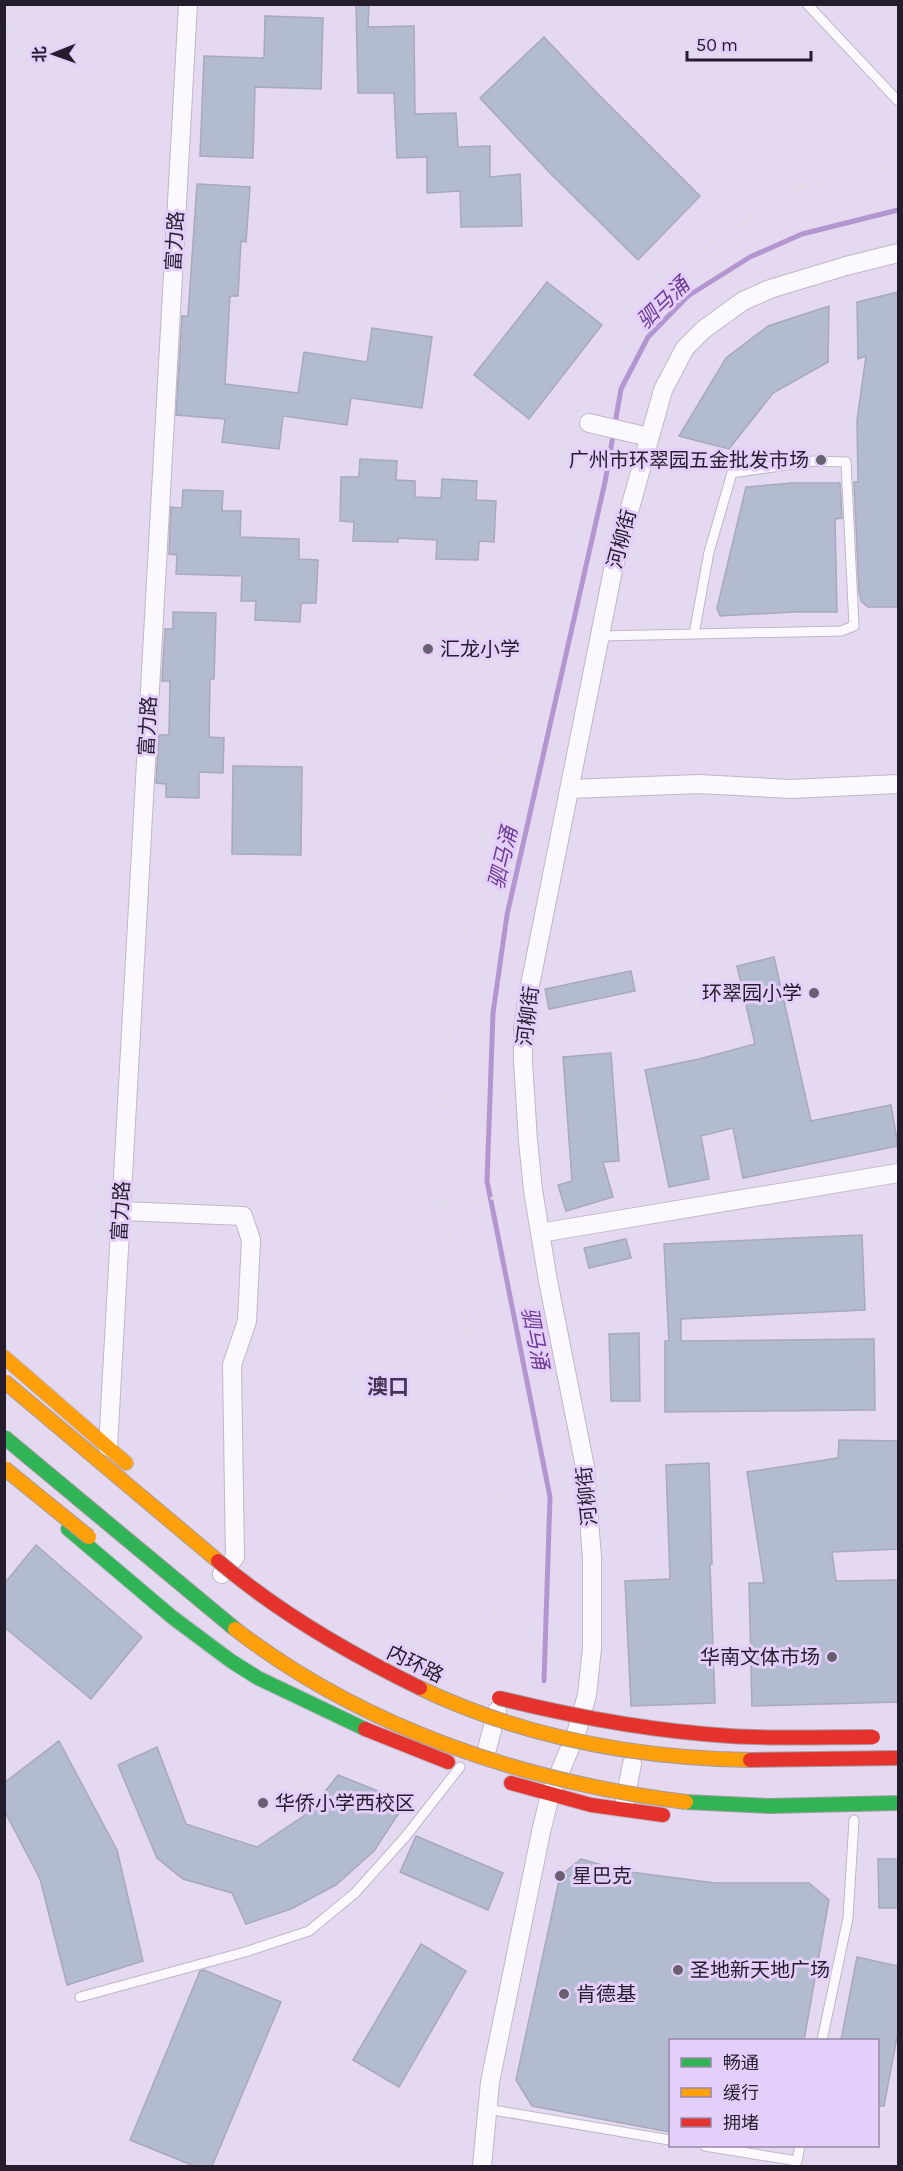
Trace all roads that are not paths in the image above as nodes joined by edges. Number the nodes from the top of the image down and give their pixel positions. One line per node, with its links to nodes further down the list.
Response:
1 (188, 4): 12 (street, 富力路)
2 (807, 4): 3 (lane)
3 (898, 101)
4 (898, 253): 6 (street, 河柳街)
5 (589, 423): 6 (street)
6 (650, 438): 8 (street, 河柳街)
7 (694, 634): 7 (lane); 8 (lane)
8 (600, 636): 10 (street, 河柳街)
9 (898, 784): 10 (street)
10 (570, 789): 13 (street, 河柳街)
11 (898, 1173): 13 (street)
12 (121, 1211): 18 (street, 富力路); 25 (street)
13 (540, 1233): 36 (street, 河柳街)
14 (4, 1357): 18 (main road)
15 (4, 1382): 30 (main road, 内环路, bridge)
16 (4, 1437): 17 (street); 31 (main road, bridge)
17 (22, 1443)
18 (108, 1447): 20 (main road)
19 (4, 1468): 27 (main road, bridge)
20 (135, 1471)
21 (4, 1478): 23 (main road)
22 (171, 1503): 25 (main road)
23 (85, 1544): 24 (main road); 34 (main road)
24 (153, 1553)
25 (240, 1560): 26 (street)
26 (219, 1578)
27 (177, 1604)
28 (204, 1622): 31 (main road, bridge)
29 (326, 1622): 35 (main road)
30 (348, 1652): 32 (main road, bridge); 40 (main road, 内环路, bridge)
31 (281, 1657): 34 (main road); 45 (main road, bridge)
32 (437, 1680)
33 (482, 1693): 37 (main road, bridge)
34 (320, 1708): 42 (main road)
35 (497, 1711): 36 (main road); 38 (street)
36 (576, 1734): 39 (main road); 44 (street, 河柳街)
37 (890, 1736)
38 (487, 1749)
39 (898, 1754)
40 (898, 1758)
41 (632, 1764): 46 (street)
42 (465, 1768): 49 (lane)
43 (502, 1780): 44 (main road)
44 (550, 1795): 46 (main road); 51 (street, 河柳街)
45 (898, 1803)
46 (624, 1810): 47 (main road)
47 (675, 1816)
48 (854, 1820): 50 (lane)
49 (80, 1997)
50 (822, 2039)
51 (488, 2109): 52 (lane); 55 (street, 河柳街)
52 (669, 2140)
53 (716, 2147): 54 (lane)
54 (800, 2147)
55 (482, 2166)

